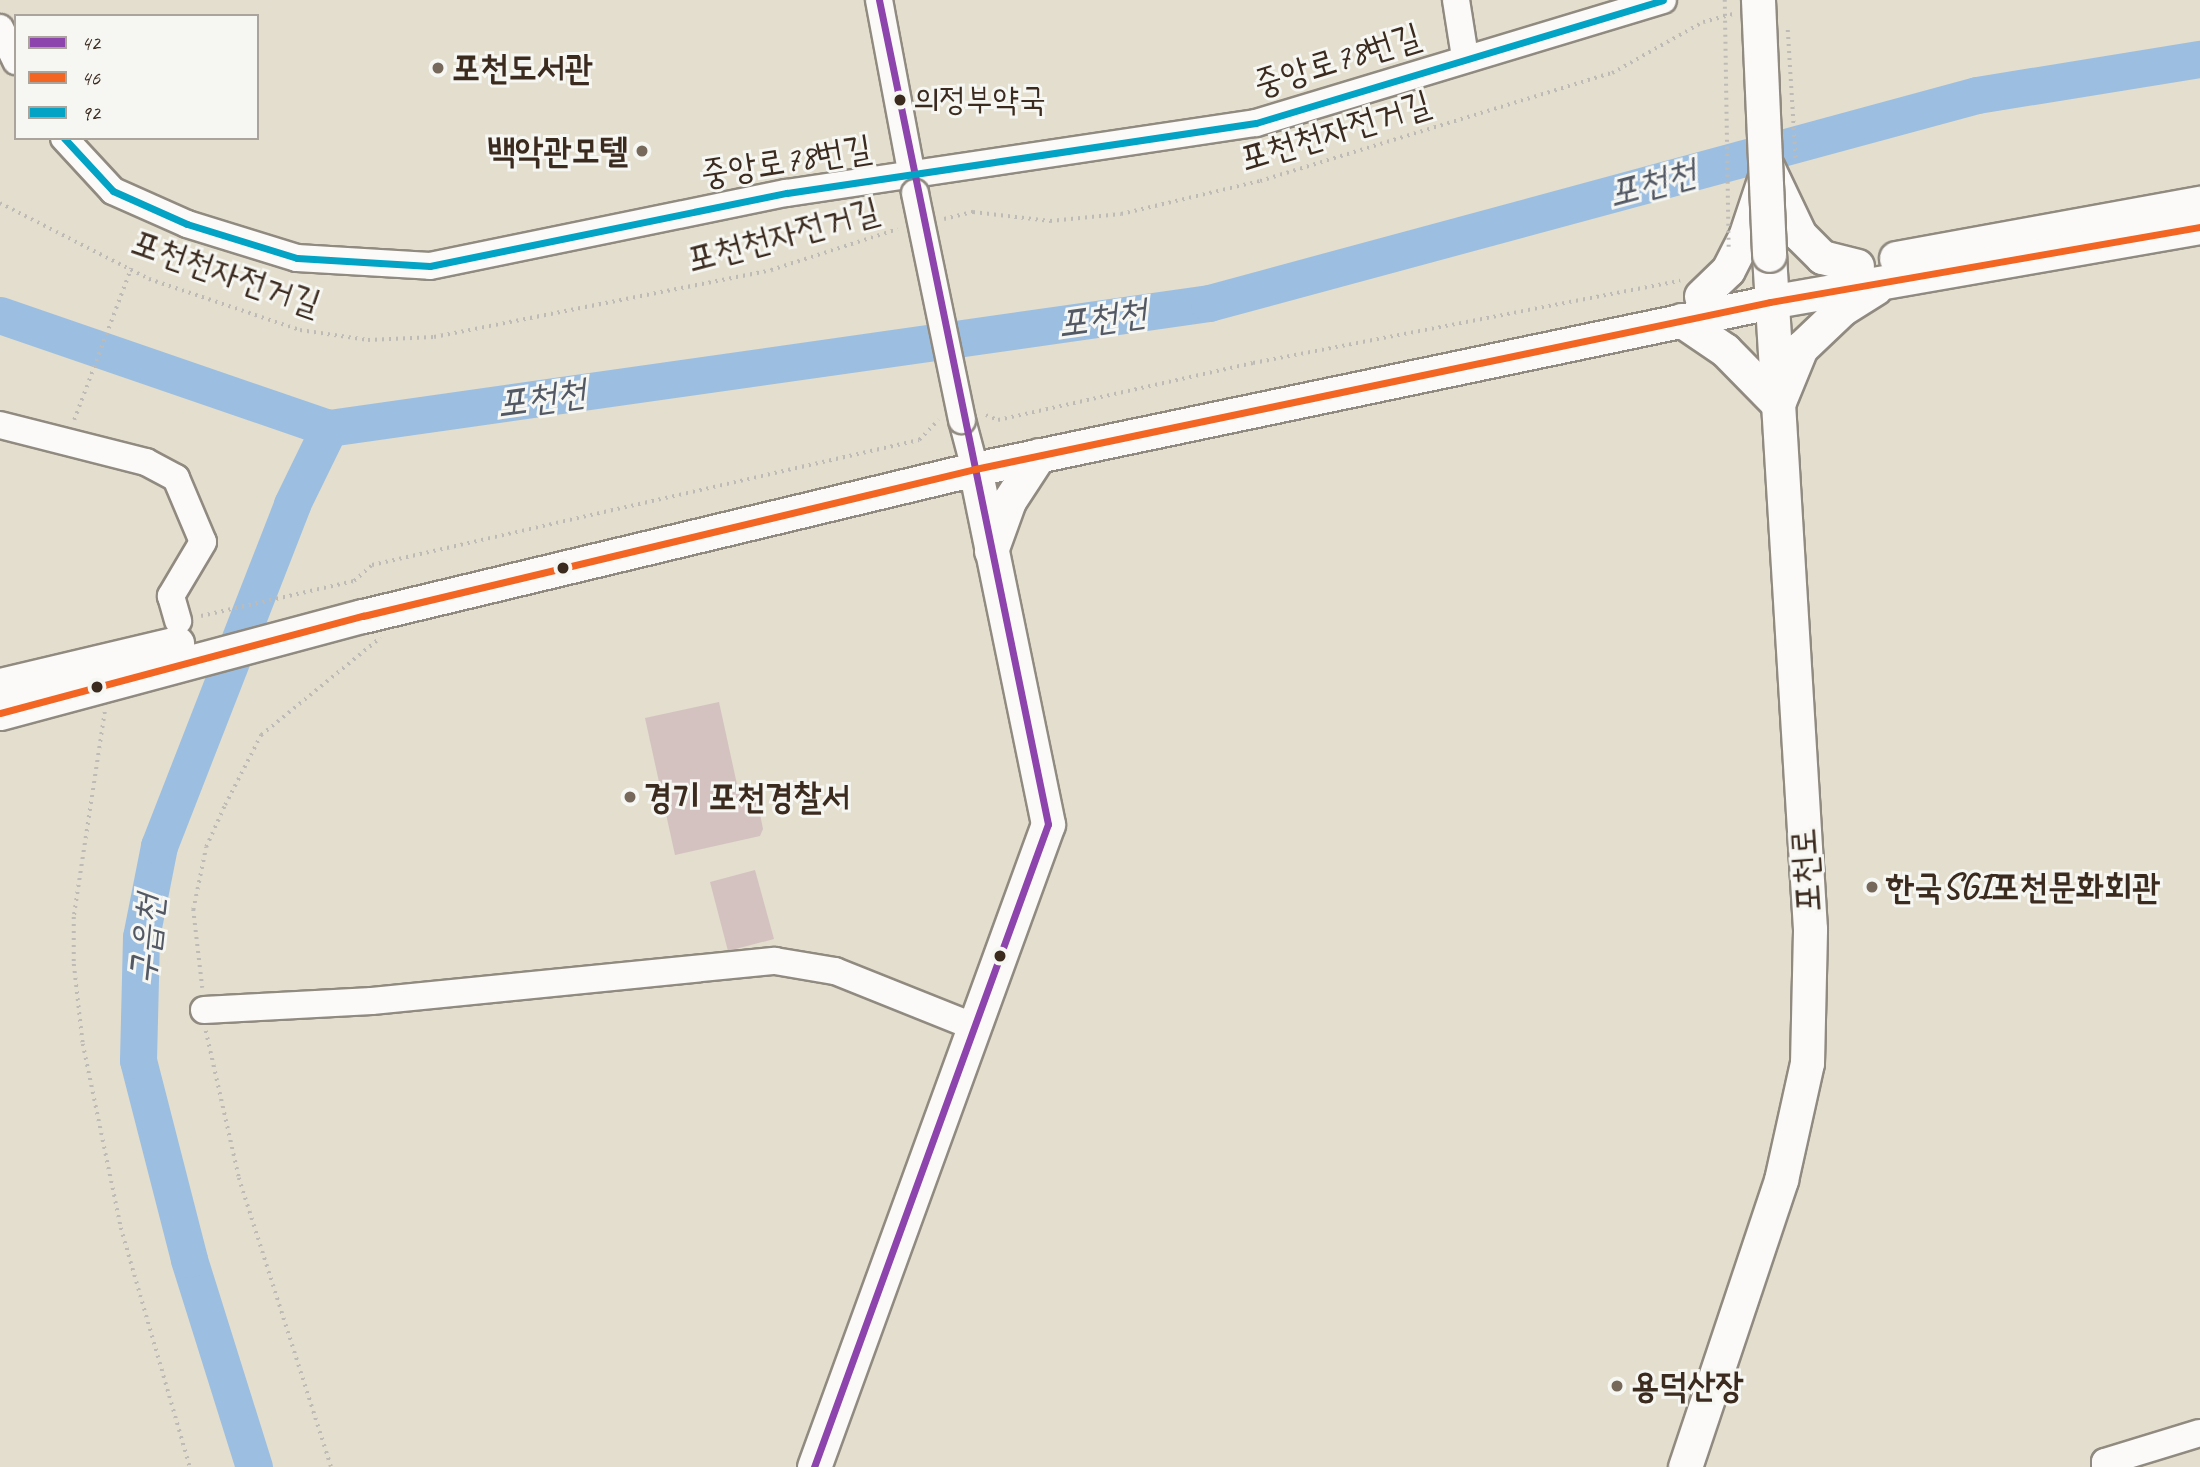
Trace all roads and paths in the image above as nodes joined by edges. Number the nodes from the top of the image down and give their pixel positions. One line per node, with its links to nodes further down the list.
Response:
1 (879, 0): 12 (street)
2 (1456, 0): 9 (street)
3 (1663, 0): 9 (street, 중앙로78번길)
4 (1725, 0): 18 (path, bridge)
5 (1750, 5): 11 (main road, 포천로, bridge); 15 (path, 포천천자전거길)
6 (1788, 27): 11 (path)
7 (0, 28): 8 (street)
8 (14, 57)
9 (1465, 57): 12 (street, 중앙로78번길)
10 (66, 140): 12 (street, 중앙로78번길)
11 (1782, 171): 18 (main road, bridge); 20 (main road); 21 (main road, 포천로, bridge)
12 (913, 185): 26 (street, bridge)
13 (0, 203): 19 (path, 포천천자전거길)
14 (2200, 203): 20 (main road)
15 (933, 221)
16 (907, 227): 19 (path, 포천천자전거길)
17 (2200, 227): 20 (main road)
18 (1727, 260): 22 (main road)
19 (131, 268): 24 (path)
20 (1871, 274): 21 (main road); 23 (main road)
21 (1769, 280): 22 (main road); 23 (main road, 포천로)
22 (1689, 298): 23 (main road); 26 (main road); 26 (path); 27 (main road)
23 (1778, 404): 39 (main road, 포천로)
24 (76, 415)
25 (0, 425): 29 (street)
26 (964, 434): 27 (main road); 28 (main road); 29 (path); 30 (main road)
27 (1040, 455): 28 (main road)
28 (992, 551): 35 (main road)
29 (178, 621)
30 (149, 662): 31 (main road); 32 (main road)
31 (110, 684): 33 (main road); 37 (path)
32 (0, 685)
33 (0, 713)
34 (204, 1010): 35 (street)
35 (975, 1027): 38 (main road)
36 (2200, 1433): 40 (street)
37 (190, 1467)
38 (814, 1467)
39 (1685, 1467)
40 (2105, 1467)

